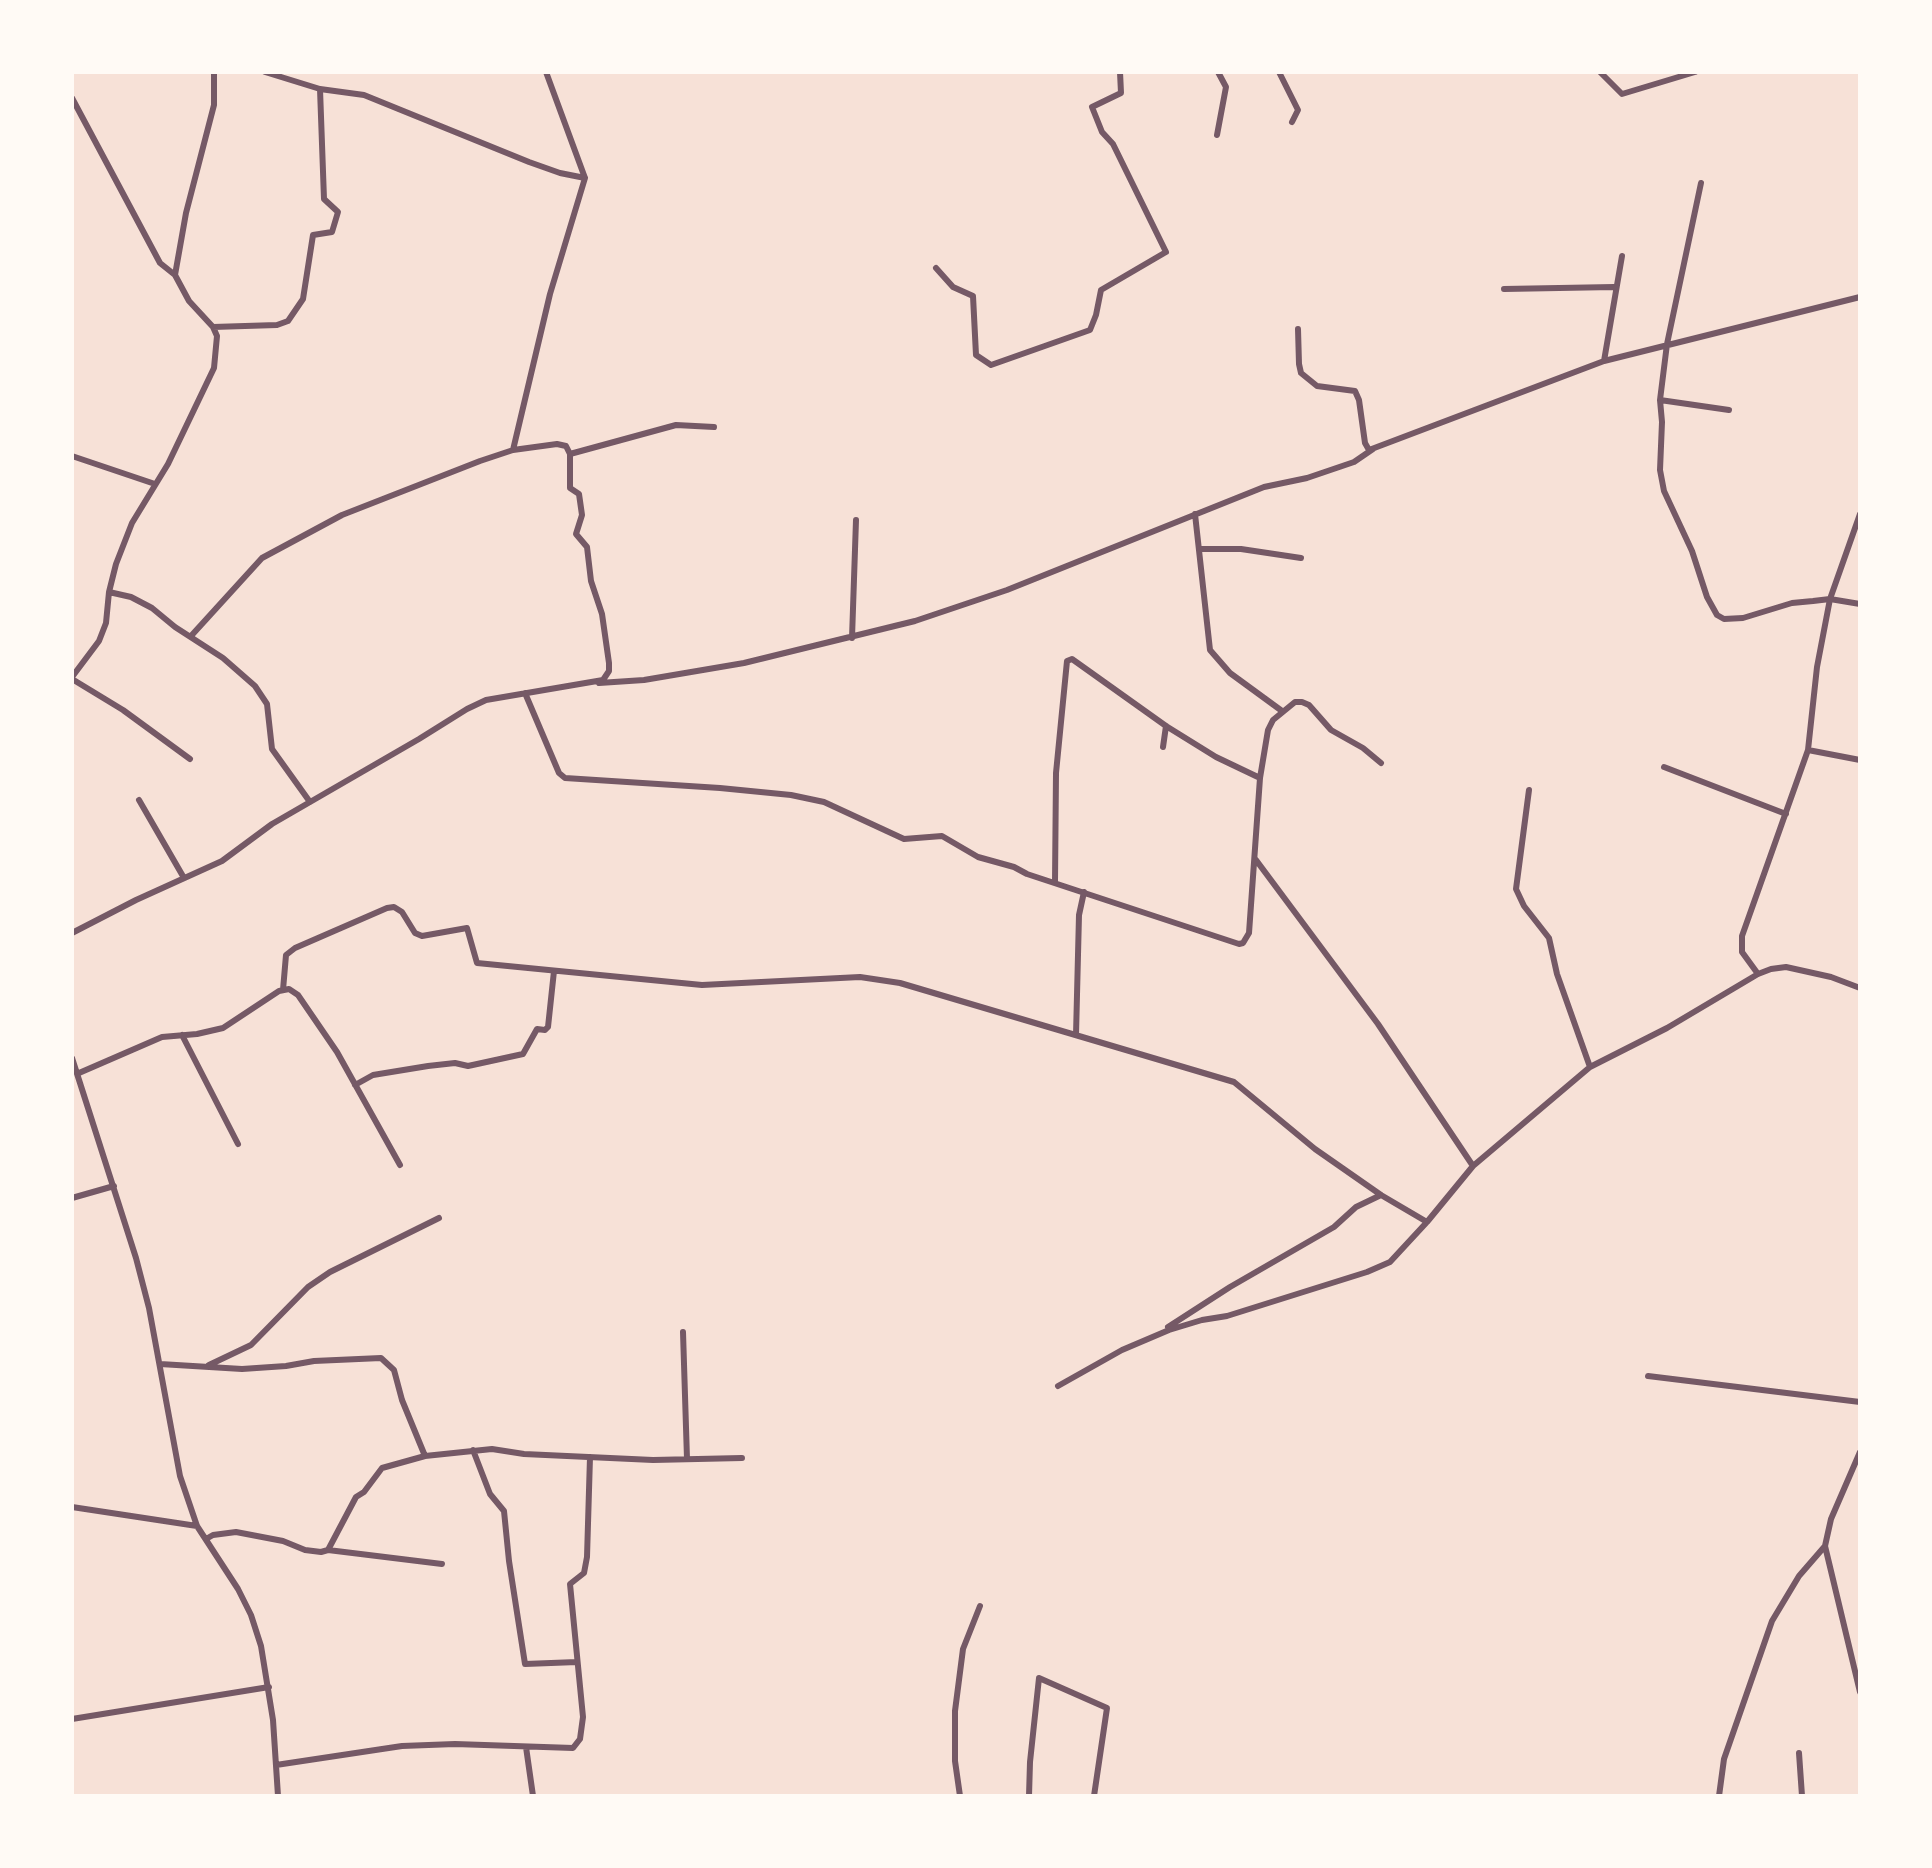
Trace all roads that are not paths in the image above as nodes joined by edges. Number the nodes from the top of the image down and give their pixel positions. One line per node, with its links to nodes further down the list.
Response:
1 (214, 72): 17 (street)
2 (265, 72): 9 (street)
3 (546, 72): 13 (street)
4 (1120, 72): 16 (street)
5 (1218, 72): 12 (street)
6 (1279, 72): 11 (street)
7 (1600, 72): 8 (street)
8 (1695, 72)
9 (320, 89): 13 (street); 21 (street)
10 (72, 98): 17 (street)
11 (1292, 122)
12 (1217, 135)
13 (585, 178): 29 (street)
14 (1701, 183): 23 (street)
15 (1622, 256): 18 (street)
16 (936, 268)
17 (175, 275): 21 (street)
18 (1614, 287): 19 (street); 24 (street)
19 (1504, 289)
20 (1860, 297): 23 (street)
21 (213, 327): 32 (street)
22 (1298, 329): 28 (street)
23 (1667, 344): 24 (street); 25 (street)
24 (1604, 361): 28 (street)
25 (1660, 400): 26 (street); 39 (street)
26 (1729, 410)
27 (714, 427): 30 (street)
28 (1373, 449): 33 (street)
29 (513, 450): 30 (street); 41 (street)
30 (570, 454): 44 (street)
31 (72, 456): 32 (street)
32 (155, 484): 38 (street)
33 (1195, 514): 36 (street); 42 (street)
34 (1860, 514): 39 (street)
35 (856, 520): 42 (street)
36 (1199, 549): 37 (street); 46 (street)
37 (1301, 558)
38 (109, 592): 41 (street); 43 (street)
39 (1830, 599): 40 (street); 49 (street)
40 (1860, 604)
41 (191, 636): 57 (street)
42 (852, 638): 44 (street)
43 (72, 678): 50 (street)
44 (561, 687): 45 (street)
45 (525, 693): 57 (street); 61 (street)
46 (1282, 711): 52 (street); 54 (street)
47 (1166, 726): 48 (street); 54 (street); 61 (street)
48 (1163, 747)
49 (1808, 750): 51 (street); 58 (street)
50 (190, 759)
51 (1860, 760)
52 (1381, 763)
53 (1664, 767): 58 (street)
54 (1260, 778): 59 (street)
55 (1529, 790): 71 (street)
56 (139, 800): 60 (street)
57 (310, 802): 60 (street)
58 (1786, 814): 65 (street)
59 (1256, 860): 62 (street); 76 (street)
60 (184, 878): 63 (street)
61 (1055, 882): 62 (street)
62 (1084, 892): 69 (street)
63 (72, 933)
64 (554, 971): 67 (street); 69 (street); 73 (street)
65 (1758, 974): 66 (street); 71 (street)
66 (1860, 988)
67 (283, 990): 68 (street); 73 (street)
68 (182, 1035): 72 (street); 74 (street)
69 (1076, 1035): 78 (street)
70 (72, 1058): 72 (street)
71 (1590, 1067): 76 (street)
72 (79, 1073): 77 (street)
73 (355, 1085): 75 (street)
74 (238, 1144)
75 (400, 1165)
76 (1473, 1166): 81 (street)
77 (114, 1186): 79 (street); 84 (street)
78 (1381, 1195): 81 (street); 83 (street)
79 (72, 1198)
80 (439, 1218): 85 (street)
81 (1427, 1222): 83 (street)
82 (683, 1332): 94 (street)
83 (1151, 1338): 87 (street)
84 (160, 1364): 85 (street); 96 (street)
85 (206, 1366): 91 (street)
86 (1648, 1376): 88 (street)
87 (1058, 1386)
88 (1860, 1402)
89 (473, 1450): 91 (street); 92 (street); 102 (street)
90 (1860, 1452): 98 (street)
91 (425, 1456): 99 (street)
92 (590, 1457): 94 (street); 102 (street)
93 (742, 1458): 94 (street)
94 (687, 1459)
95 (72, 1507): 96 (street)
96 (197, 1526): 97 (street)
97 (206, 1539): 99 (street); 103 (street)
98 (1825, 1546): 104 (street); 114 (street)
99 (328, 1550): 100 (street)
100 (442, 1564)
101 (980, 1606): 111 (street)
102 (577, 1662): 106 (street)
103 (269, 1687): 105 (street); 108 (street)
104 (1860, 1692)
105 (72, 1719)
106 (526, 1747): 108 (street); 110 (street)
107 (1799, 1753): 115 (street)
108 (276, 1765): 109 (street)
109 (278, 1796)
110 (533, 1796)
111 (960, 1796)
112 (1029, 1796): 113 (street)
113 (1094, 1796)
114 (1719, 1796)
115 (1802, 1796)

